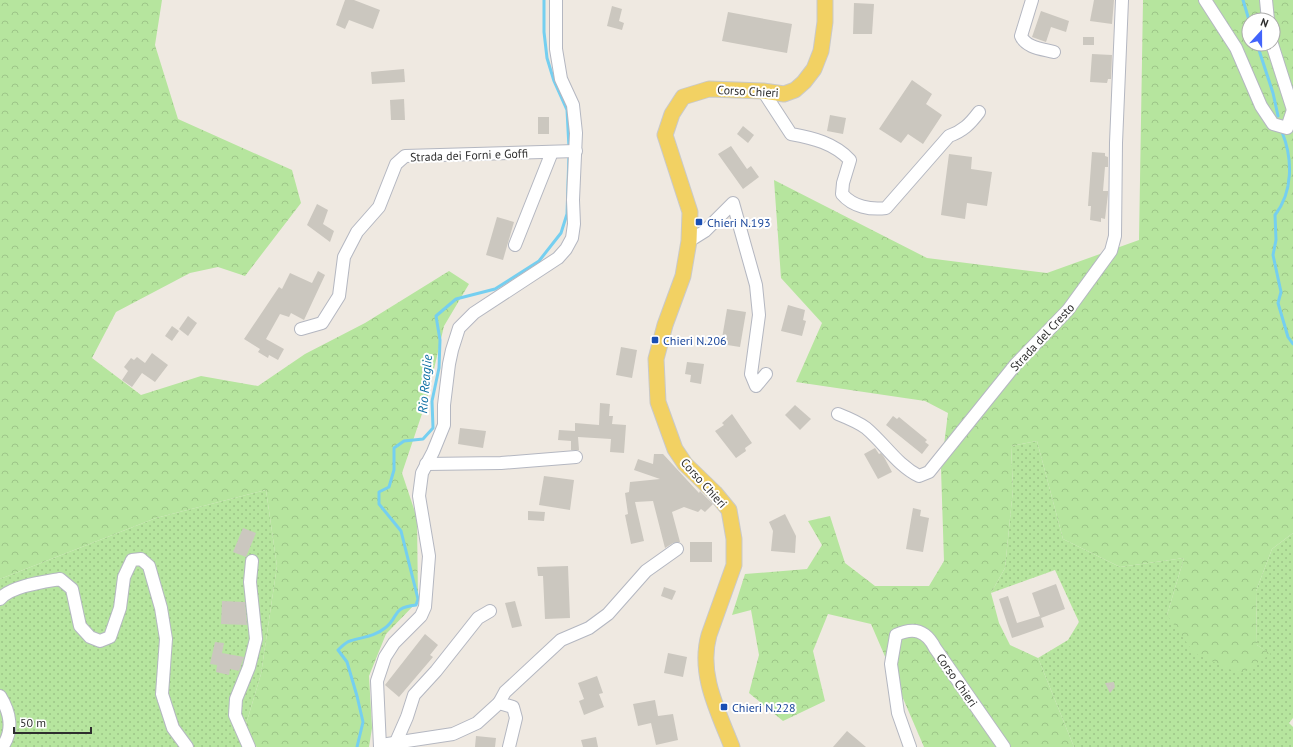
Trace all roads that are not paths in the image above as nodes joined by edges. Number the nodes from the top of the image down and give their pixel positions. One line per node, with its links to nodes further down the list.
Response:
1 (556, 0): 13 (street)
2 (825, 0): 10 (main road, Corso Chieri)
3 (1032, 0): 8 (street)
4 (1122, 0): 19 (street, Strada del Cresto)
5 (1205, 0): 11 (street)
6 (1266, 0): 7 (street)
7 (1267, 12)
8 (1054, 52)
9 (1275, 52): 11 (street)
10 (763, 91): 12 (street); 15 (main road, Corso Chieri)
11 (1293, 110)
12 (979, 112)
13 (575, 151): 14 (street, Strada dei Forni e Goffi); 21 (street)
14 (556, 152): 16 (street); 17 (street, Strada dei Forni e Goffi)
15 (689, 241): 18 (street); 34 (main road, Corso Chieri)
16 (516, 245)
17 (301, 329)
18 (766, 374)
19 (838, 414)
20 (576, 457): 21 (street)
21 (426, 464): 29 (street)
22 (677, 549): 27 (street)
23 (252, 561): 32 (street)
24 (0, 599): 31 (street)
25 (490, 611): 28 (street)
26 (0, 696): 30 (street)
27 (500, 703): 28 (street); 33 (street)
28 (396, 742): 29 (street)
29 (380, 746)
30 (2, 747)
31 (187, 747)
32 (250, 747)
33 (509, 747)
34 (732, 747)
35 (910, 747): 36 (street, Corso Chieri)
36 (1004, 747)

